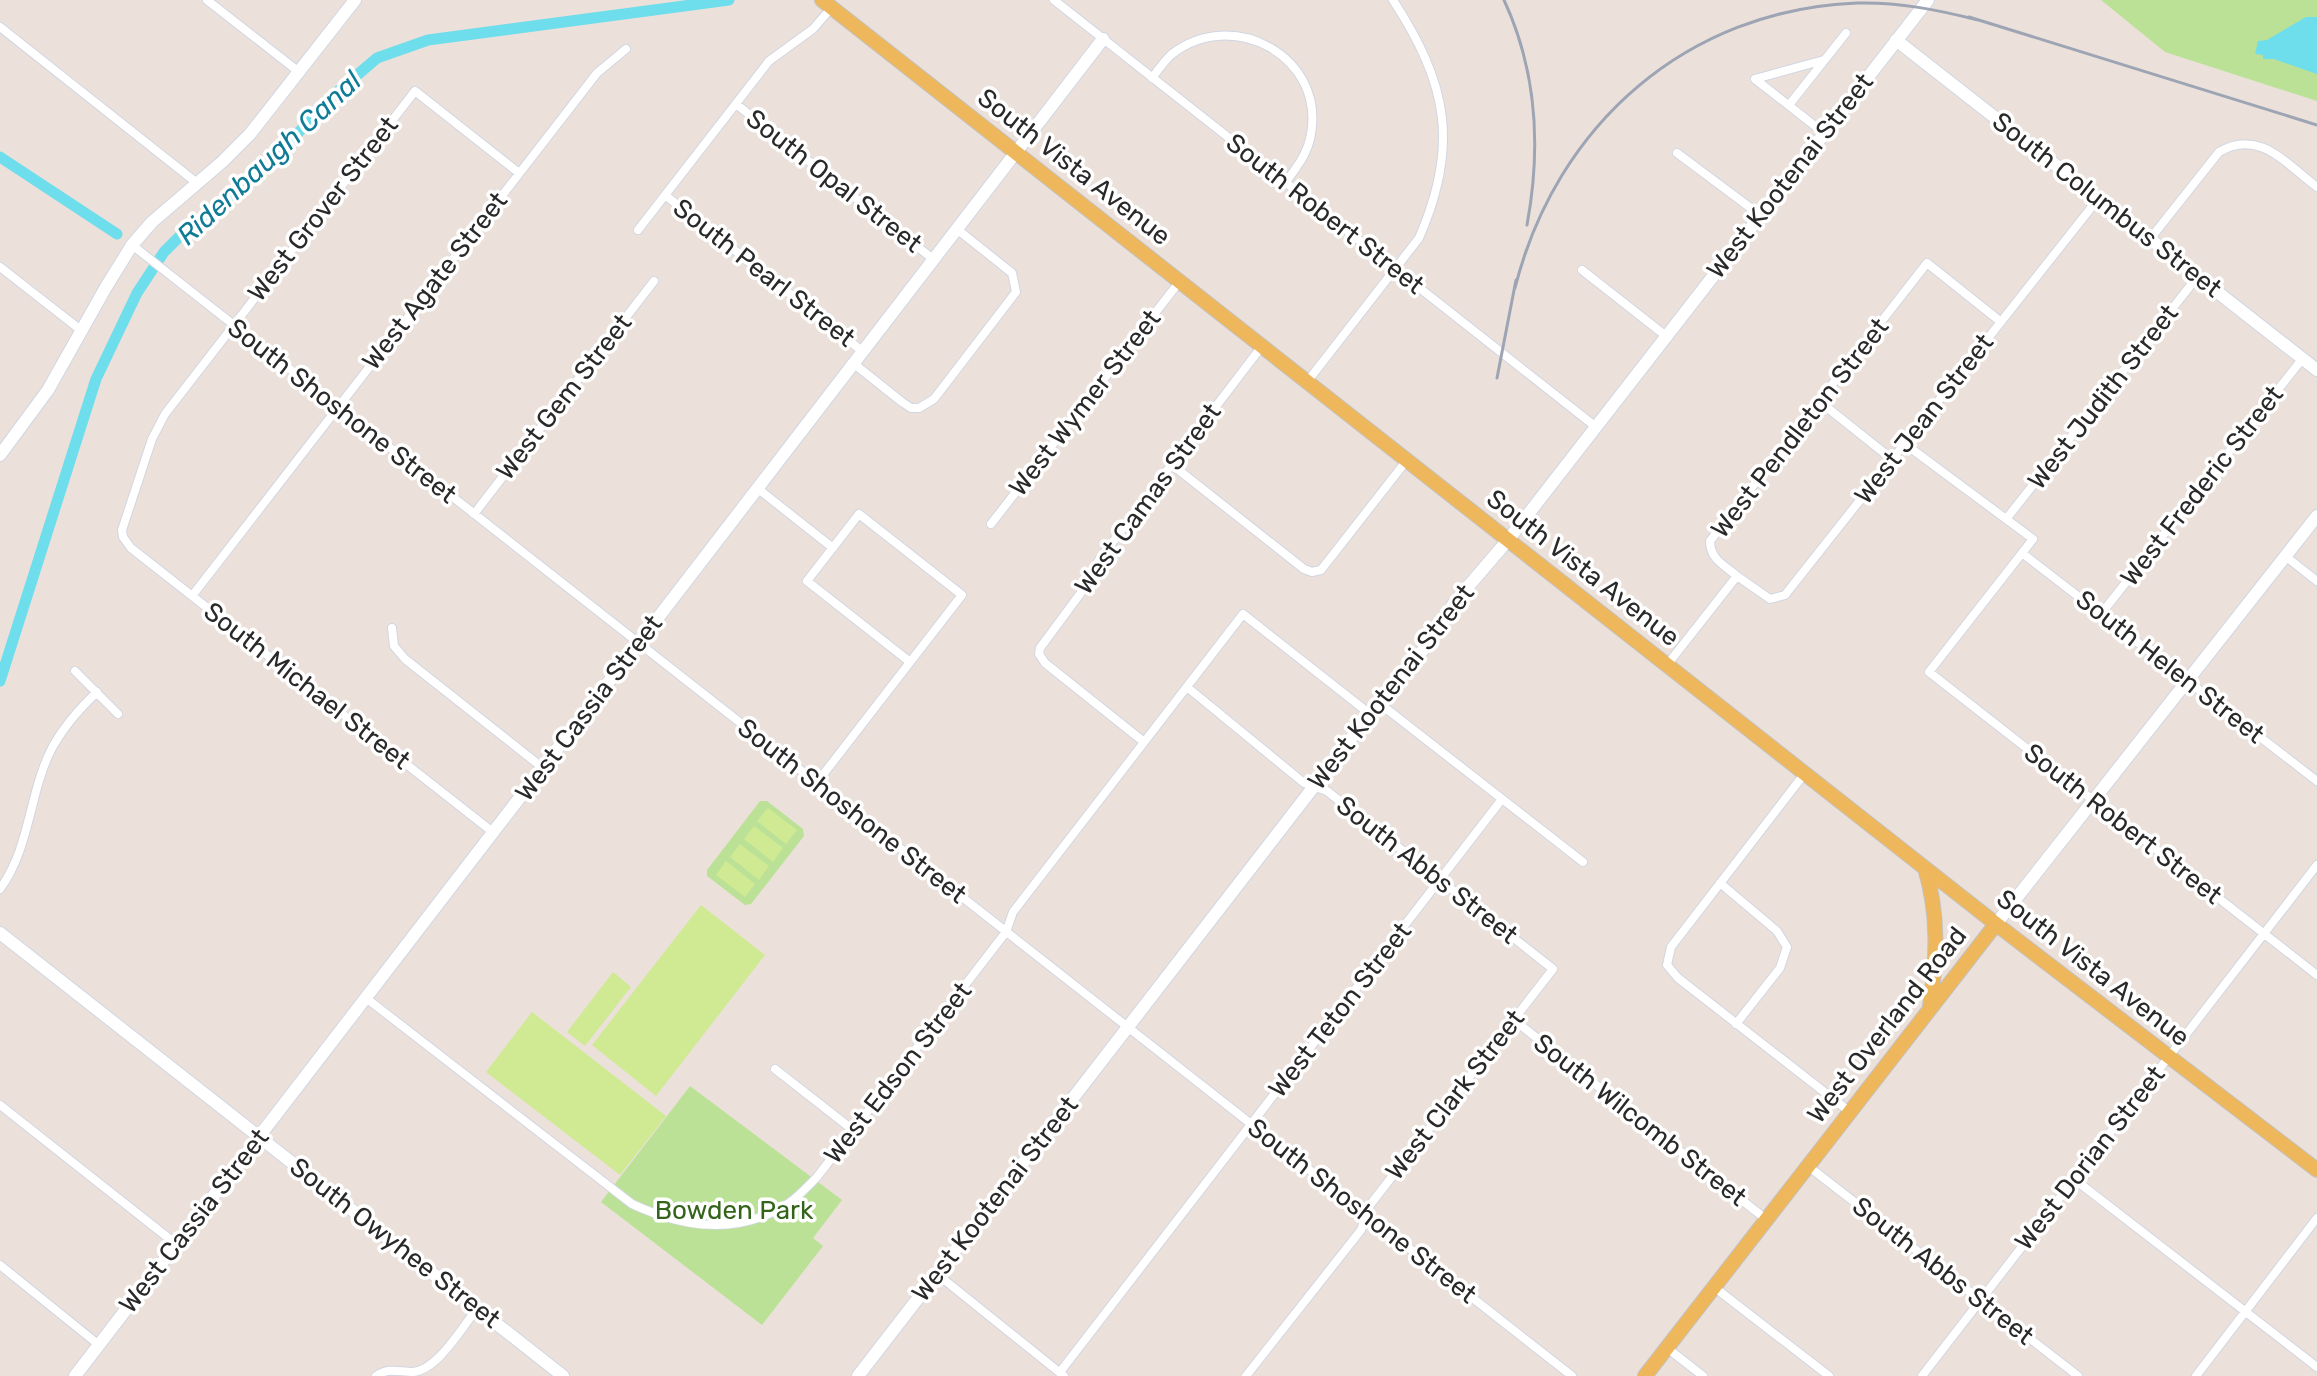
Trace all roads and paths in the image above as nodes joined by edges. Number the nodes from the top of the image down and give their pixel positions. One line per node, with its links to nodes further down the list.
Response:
1 (207, 0): 13 (street)
2 (355, 0): 13 (street)
3 (1054, 0): 9 (street, South Robert Street)
4 (1393, 0): 33 (street)
5 (1928, 0): 10 (street, West Kootenai Street)
6 (827, 4): 15 (street); 18 (main road, South Vista Avenue)
7 (0, 27): 21 (street)
8 (1846, 33): 12 (street)
9 (1103, 39): 14 (street, South Robert Street); 18 (street, West Cassia Street)
10 (1896, 40): 17 (street, West Kootenai Street); 25 (street, South Columbus Street)
11 (626, 49): 20 (street, West Agate Street)
12 (1825, 59): 16 (street); 16 (street)
13 (299, 72): 21 (street)
14 (1152, 78): 22 (street, South Robert Street); 22 (street)
15 (736, 104): 24 (street); 31 (street, South Opal Street)
16 (1789, 105): 17 (street)
17 (1824, 133): 26 (street, West Kootenai Street)
18 (1016, 153): 28 (street, West Cassia Street); 37 (main road, South Vista Avenue)
19 (1677, 153): 26 (street)
20 (519, 173): 39 (street, West Grover Street); 49 (street, West Agate Street)
21 (197, 183): 30 (street)
22 (1285, 183): 33 (street, South Robert Street)
23 (2317, 187): 29 (street)
24 (665, 195): 27 (street); 43 (street, South Pearl Street)
25 (2098, 199): 29 (street, South Columbus Street); 38 (street, West Jean Street)
26 (1760, 215): 41 (street, West Kootenai Street)
27 (638, 230)
28 (958, 230): 31 (street, West Cassia Street); 45 (street)
29 (2150, 239): 35 (street, South Columbus Street)
30 (132, 245): 39 (street, South Shoshone Street); 40 (street)
31 (933, 259): 43 (street, West Cassia Street)
32 (0, 267): 40 (street)
33 (1395, 269): 47 (street); 50 (street, South Robert Street)
34 (1582, 270): 41 (street)
35 (2198, 276): 44 (street, South Columbus Street); 59 (street, West Judith Street)
36 (654, 281): 57 (street, West Gem Street)
37 (1180, 281): 42 (main road, South Vista Avenue); 60 (street, West Wymer Street)
38 (2001, 322): 48 (street, West Pendleton Street); 51 (street, West Jean Street)
39 (233, 325): 49 (street, South Shoshone Street); 61 (street, West Grover Street)
40 (82, 331): 52 (street)
41 (1666, 336): 50 (street, West Kootenai Street)
42 (1262, 346): 47 (main road, South Vista Avenue); 55 (street, West Camas Street)
43 (862, 351): 45 (street, West Cassia Street)
44 (2303, 358): 46 (street, South Columbus Street); 69 (street, West Frederic Street)
45 (853, 363): 56 (street, West Cassia Street)
46 (2317, 370)
47 (1307, 382): 53 (main road, South Vista Avenue)
48 (1819, 401): 54 (street); 66 (street, West Pendleton Street)
49 (338, 407): 57 (street, South Shoshone Street); 68 (street, West Agate Street)
50 (1596, 427): 62 (street, West Kootenai Street)
51 (1905, 444): 54 (street, West Jean Street); 59 (street)
52 (1, 451)
53 (1407, 460): 55 (street); 62 (main road, South Vista Avenue)
54 (1893, 460): 66 (street, West Jean Street)
55 (1171, 464): 81 (street, West Camas Street)
56 (757, 488): 63 (street); 71 (street, West Cassia Street)
57 (474, 514): 71 (street, South Shoshone Street)
58 (2317, 516): 65 (street, West Overland Road)
59 (2007, 518): 64 (street)
60 (991, 524)
61 (123, 537): 68 (street, South Michael Street)
62 (1508, 540): 73 (main road, South Vista Avenue); 78 (street, West Kootenai Street)
63 (833, 548): 72 (street); 72 (street)
64 (2022, 553): 69 (street, South Helen Street); 88 (street, South Robert Street)
65 (2285, 556): 67 (street); 75 (street, West Overland Road)
66 (1737, 576): 73 (street, West Pendleton Street)
67 (2317, 581)
68 (192, 596): 89 (street, South Michael Street)
69 (2101, 614): 75 (street, South Helen Street)
70 (392, 628): 82 (street)
71 (637, 644): 82 (street, West Cassia Street); 85 (street, South Shoshone Street)
72 (910, 662): 85 (street)
73 (1667, 665): 83 (main road, South Vista Avenue)
74 (75, 671): 77 (street)
75 (2187, 681): 84 (street, South Helen Street); 88 (street, West Overland Road)
76 (1187, 687): 80 (street, West Edson Street); 81 (street, West Edson Street); 86 (street, South Abbs Street)
77 (97, 692): 79 (street); 95 (street)
78 (1379, 703): 80 (street, West Kootenai Street); 87 (street)
79 (118, 714)
80 (1370, 714): 86 (street, West Kootenai Street)
81 (1144, 742): 97 (street, West Edson Street)
82 (543, 768): 89 (street, West Cassia Street)
83 (1805, 773): 92 (main road, South Vista Avenue); 94 (street)
84 (2317, 781)
85 (817, 783): 97 (street, South Shoshone Street)
86 (1314, 787): 93 (street, South Abbs Street); 106 (street, West Kootenai Street)
87 (1502, 799): 90 (street); 93 (street, West Teton Street)
88 (2093, 800): 96 (street, West Overland Road); 99 (street, South Robert Street)
89 (494, 833): 102 (street, West Cassia Street)
90 (1583, 862)
91 (2317, 865): 99 (street, West Dorian Street)
92 (1925, 868): 96 (main road, South Vista Avenue); 103 (main road)
93 (1439, 880): 100 (street, South Abbs Street); 111 (street, West Teton Street)
94 (1720, 883): 105 (street); 105 (street)
95 (0, 889)
96 (1996, 924): 103 (main road, West Overland Road); 107 (main road, South Vista Avenue)
97 (1006, 932): 106 (street, South Shoshone Street); 112 (street, West Edson Street)
98 (0, 933): 113 (street, South Owyhee Street)
99 (2263, 933): 101 (street, South Robert Street); 107 (street, West Dorian Street)
100 (1553, 969): 104 (street, West Clark Street)
101 (2317, 975)
102 (366, 998): 112 (street, West Edson Street); 113 (street, West Cassia Street)
103 (1930, 1008): 110 (main road, West Overland Road)
104 (1514, 1020): 117 (street, West Clark Street); 119 (street, South Wilcomb Street)
105 (1736, 1024): 110 (street)
106 (1129, 1028): 111 (street, South Shoshone Street); 122 (street, West Kootenai Street)
107 (2168, 1056): 115 (main road, South Vista Avenue); 116 (street, West Dorian Street)
108 (775, 1069): 112 (street)
109 (0, 1105): 120 (street)
110 (1850, 1112): 114 (main road, West Overland Road)
111 (1251, 1124): 117 (street, South Shoshone Street); 130 (street, West Teton Street)
112 (853, 1130)
113 (259, 1136): 120 (street, West Cassia Street); 125 (street, South Owyhee Street)
114 (1808, 1166): 119 (main road, West Overland Road); 124 (street, South Abbs Street)
115 (2317, 1170)
116 (2074, 1179): 124 (street, West Dorian Street); 126 (street)
117 (1368, 1216): 131 (street, West Clark Street); 136 (street, South Shoshone Street)
118 (2317, 1218): 126 (street)
119 (1767, 1220): 123 (main road, West Overland Road)
120 (176, 1244): 127 (street, West Cassia Street)
121 (0, 1265): 127 (street)
122 (937, 1274): 130 (street); 135 (street, West Kootenai Street)
123 (1714, 1287): 128 (main road, West Overland Road); 139 (street)
124 (1980, 1300): 140 (street, West Dorian Street); 141 (street, South Abbs Street)
125 (477, 1309): 133 (street); 134 (street, South Owyhee Street)
126 (2245, 1312): 129 (street); 142 (street)
127 (99, 1345): 132 (street, West Cassia Street)
128 (1667, 1348): 137 (main road, West Overland Road); 138 (street)
129 (2317, 1367)
130 (1062, 1374)
131 (1249, 1375)
132 (75, 1376)
133 (376, 1376)
134 (563, 1376)
135 (858, 1376)
136 (1572, 1376)
137 (1645, 1376)
138 (1703, 1376)
139 (1829, 1376)
140 (1922, 1376)
141 (2078, 1376)
142 (2196, 1376)

